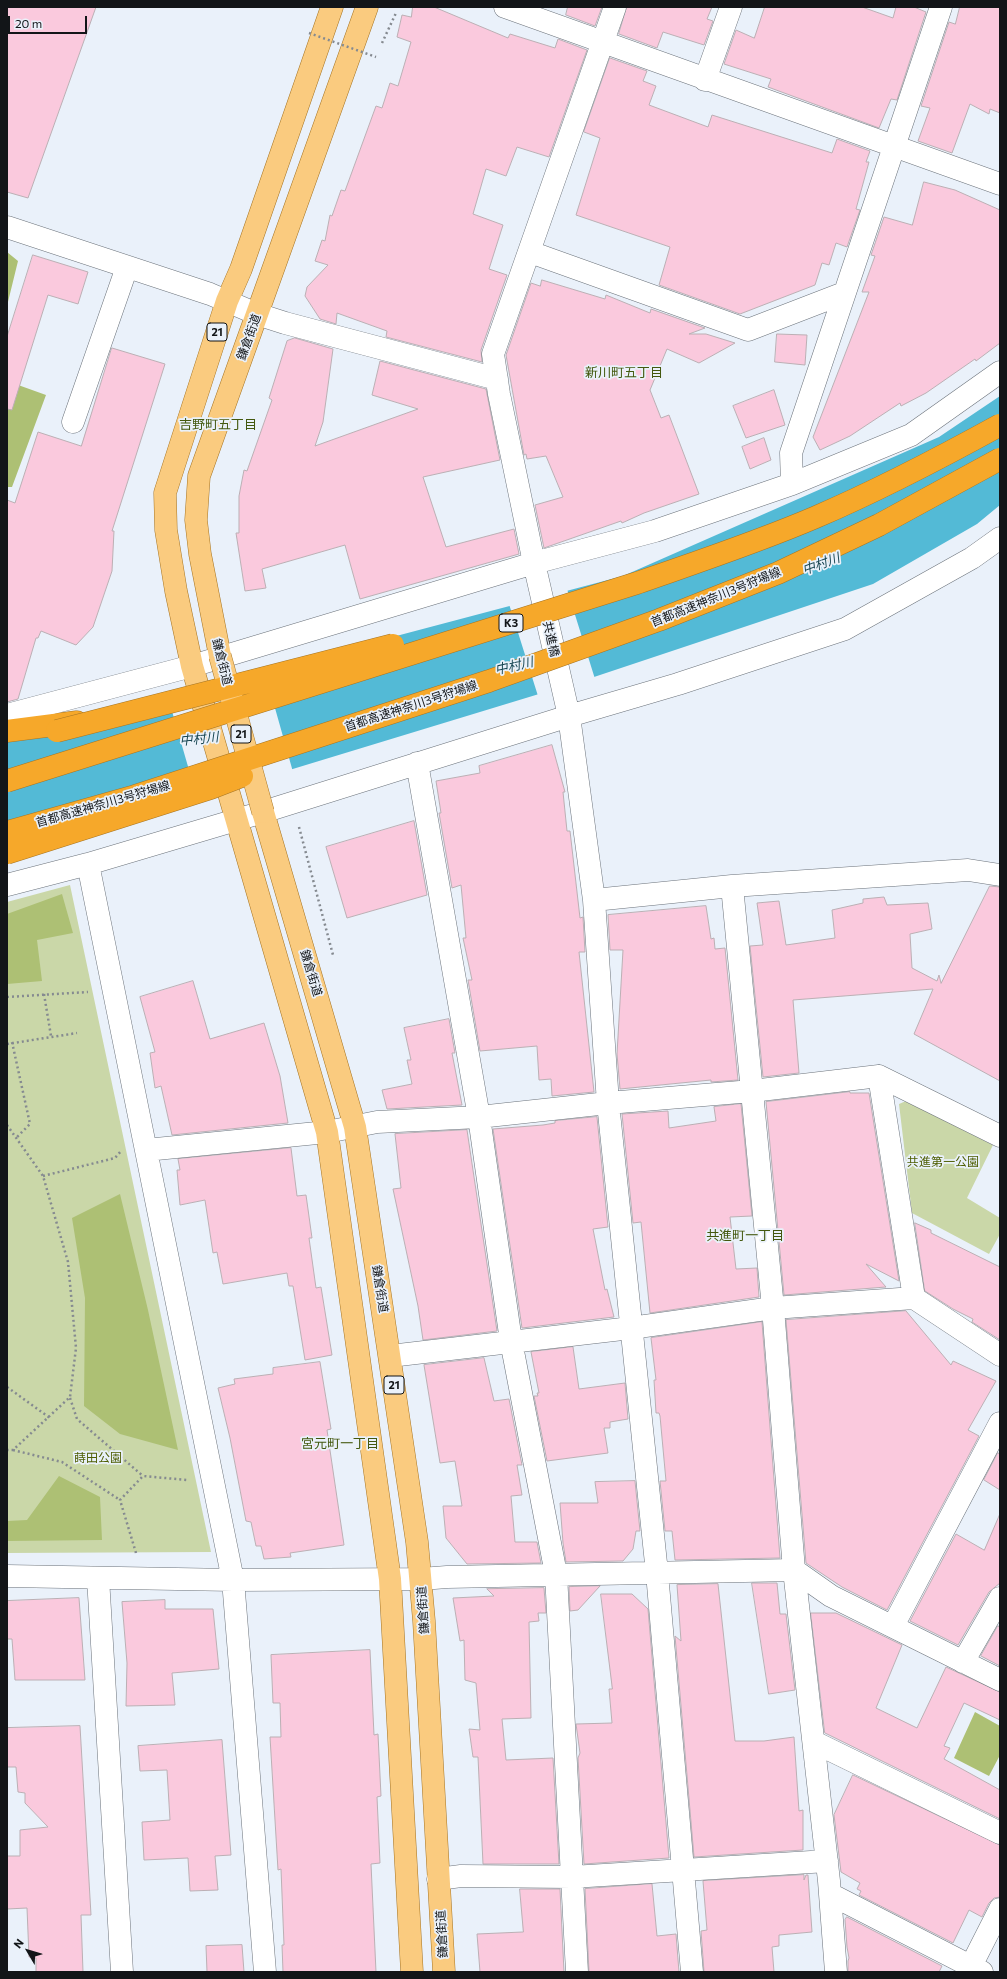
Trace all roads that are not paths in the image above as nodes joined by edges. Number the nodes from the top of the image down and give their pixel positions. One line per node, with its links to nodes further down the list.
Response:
1 (332, 7): 15 (main road, 21)
2 (366, 7): 16 (main road, 鎌倉街道 / 21)
3 (505, 7): 7 (street)
4 (615, 7): 7 (street, 共進橋)
5 (731, 7): 8 (street)
6 (941, 7): 9 (street)
7 (602, 43): 8 (street); 12 (street, 共進橋)
8 (705, 80): 9 (street)
9 (893, 146): 10 (street); 14 (street)
10 (1000, 184)
11 (7, 227): 13 (street)
12 (530, 252): 14 (street); 18 (street, 共進橋)
13 (127, 267): 15 (street); 19 (street)
14 (844, 293): 22 (street)
15 (227, 301): 16 (street); 27 (main road, 21)
16 (257, 314): 18 (street); 26 (main road, 鎌倉街道 / 21)
17 (1000, 372): 22 (street)
18 (497, 379): 24 (street, 共進橋)
19 (73, 422)
20 (1000, 425): 25 (highway, K3, bridge)
21 (1000, 460): 28 (highway, 首都高速神奈川3号狩場線, bridge)
22 (792, 484): 24 (street)
23 (1000, 538): 30 (street)
24 (534, 563): 26 (street); 30 (street, 共進橋)
25 (637, 583): 31 (highway, bridge); 35 (highway, K3, bridge)
26 (220, 656): 27 (street); 36 (main road, 鎌倉街道 / 21, bridge)
27 (192, 666): 29 (street); 37 (main road, 21, bridge)
28 (489, 681): 38 (highway, 首都高速神奈川3号狩場線, bridge); 39 (highway, bridge)
29 (7, 715)
30 (569, 716): 34 (street); 44 (street, 共進橋)
31 (108, 718): 32 (highway, bridge); 33 (highway, bridge)
32 (7, 731)
33 (7, 746)
34 (417, 763): 36 (street); 48 (street)
35 (7, 780)
36 (263, 812): 37 (street); 49 (main road, 鎌倉街道 / 21)
37 (237, 820): 40 (street); 50 (main road, 21)
38 (7, 832)
39 (7, 853)
40 (88, 864): 42 (street); 52 (street)
41 (1000, 875): 43 (street)
42 (7, 885)
43 (732, 886): 44 (street); 46 (street)
44 (594, 900): 47 (street, 共進橋)
45 (879, 1076): 46 (street); 51 (street); 53 (street)
46 (752, 1091): 47 (street); 54 (street)
47 (608, 1103): 48 (street); 55 (street, 共進橋)
48 (479, 1117): 49 (street); 56 (street)
49 (355, 1127): 50 (street); 58 (main road, 鎌倉街道 / 21)
50 (327, 1132): 52 (street); 65 (main road, 21)
51 (1000, 1136)
52 (146, 1150): 67 (street)
53 (914, 1298): 54 (street); 57 (street)
54 (773, 1308): 55 (street); 60 (street)
55 (632, 1328): 56 (street); 61 (street, 共進橋)
56 (511, 1341): 58 (street); 62 (street)
57 (1000, 1355)
58 (390, 1356): 66 (main road, 鎌倉街道 / 21)
59 (1000, 1423): 69 (street)
60 (794, 1570): 61 (street); 69 (street); 72 (street)
61 (657, 1573): 62 (street); 75 (street, 共進橋)
62 (556, 1574): 66 (street); 76 (street)
63 (7, 1576): 64 (street)
64 (98, 1578): 67 (street); 81 (street)
65 (390, 1579): 66 (street); 67 (street); 83 (main road, 21)
66 (421, 1579): 77 (main road, 鎌倉街道 / 21)
67 (233, 1580): 82 (street)
68 (1000, 1598): 70 (street)
69 (893, 1626): 70 (street)
70 (963, 1662): 71 (street)
71 (1000, 1680)
72 (814, 1742): 73 (street); 74 (street)
73 (1000, 1833)
74 (827, 1861): 75 (street); 78 (street)
75 (684, 1870): 76 (street); 86 (street, 共進橋)
76 (572, 1877): 77 (street); 85 (street)
77 (438, 1879): 84 (main road, 鎌倉街道 / 21)
78 (830, 1894): 80 (street); 87 (street)
79 (1000, 1909): 80 (street)
80 (974, 1970)
81 (122, 1972)
82 (265, 1972)
83 (412, 1972)
84 (444, 1972)
85 (577, 1972)
86 (692, 1972)
87 (836, 1972)

